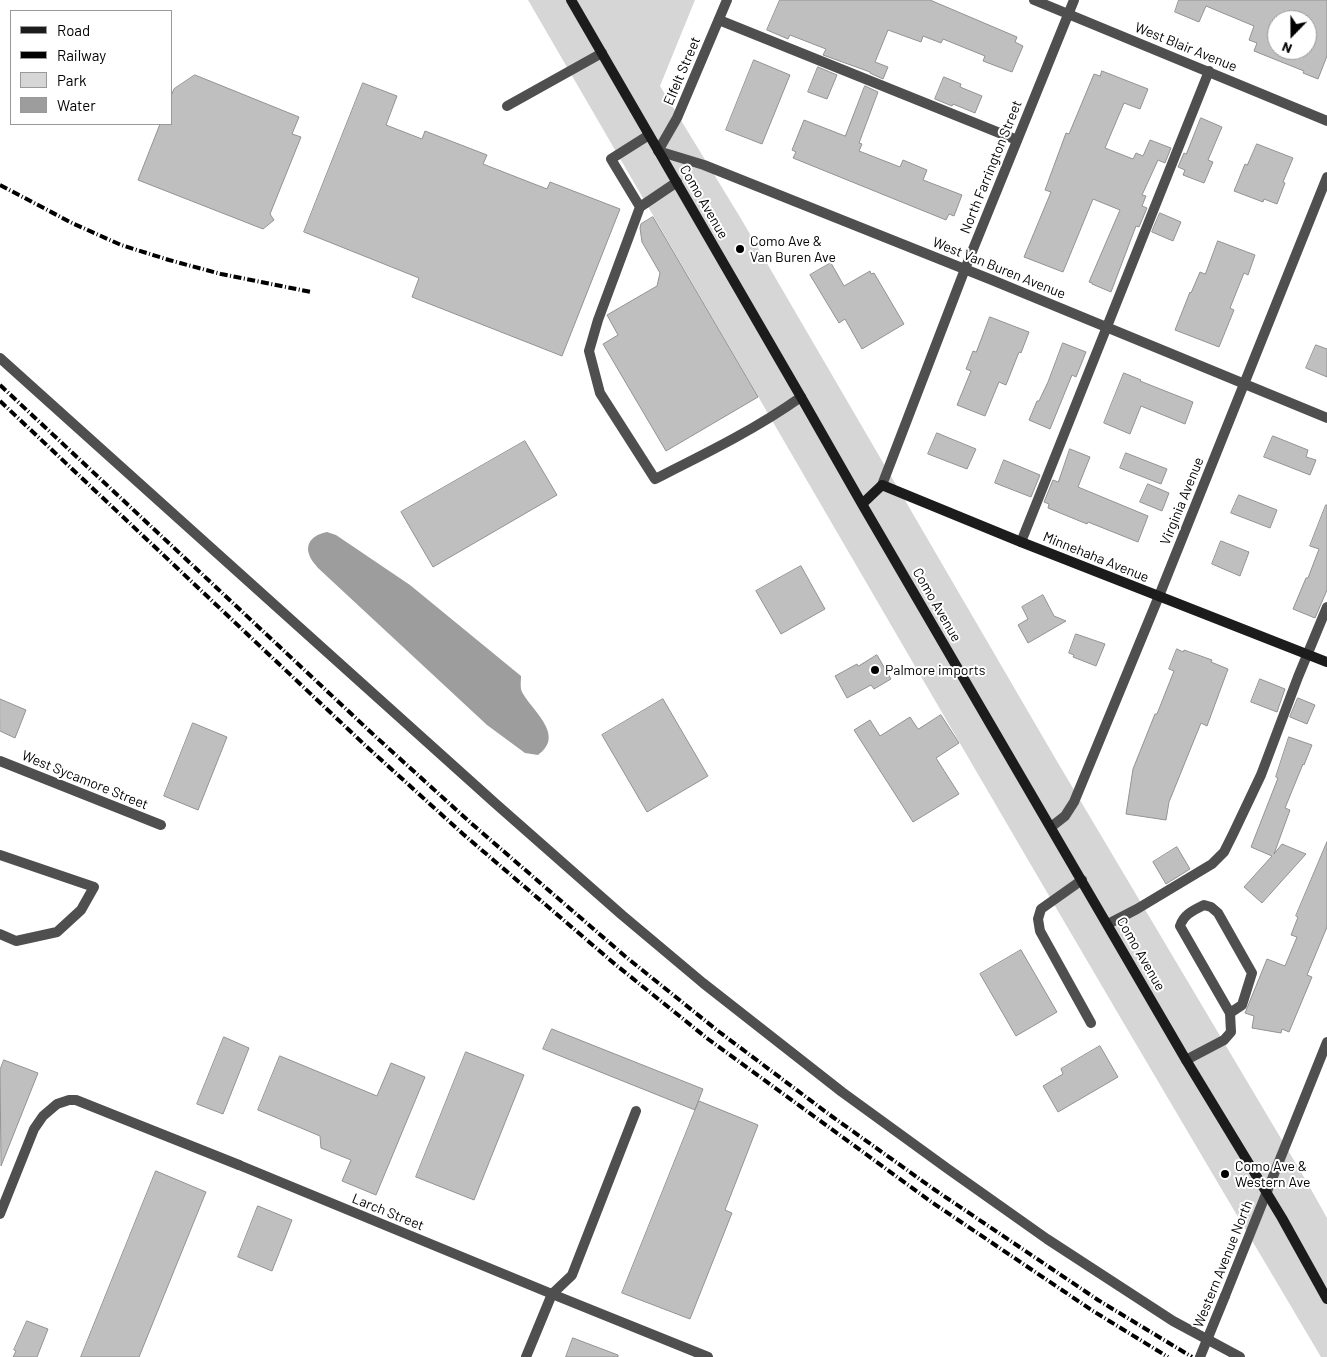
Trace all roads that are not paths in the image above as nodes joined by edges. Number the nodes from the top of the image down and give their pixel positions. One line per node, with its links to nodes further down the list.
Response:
1 (571, 0): 7 (main road, Como Avenue)
2 (728, 0): 6 (street, Elfelt Street)
3 (1034, 0): 5 (street, West Blair Avenue)
4 (1074, 0): 5 (street, North Farrington Street)
5 (1068, 14): 8 (street, West Blair Avenue); 12 (street, North Farrington Street)
6 (719, 20): 12 (street); 13 (street, Elfelt Street)
7 (602, 53): 9 (street); 11 (main road, Como Avenue)
8 (1209, 71): 10 (street, West Blair Avenue); 18 (street)
9 (507, 106)
10 (1327, 121)
11 (649, 135): 13 (main road, Como Avenue); 16 (street)
12 (1017, 140): 17 (street, North Farrington Street)
13 (658, 151): 15 (main road, Como Avenue); 17 (street, West Van Buren Avenue)
14 (1327, 177): 20 (street, Virginia Avenue)
15 (676, 182): 16 (street); 21 (main road, Como Avenue)
16 (640, 207): 21 (street)
17 (965, 269): 18 (street, West Van Buren Avenue); 23 (street, North Farrington Street)
18 (1107, 327): 20 (street, West Van Buren Avenue); 25 (street)
19 (0, 358): 49 (street)
20 (1244, 383): 22 (street, West Van Buren Avenue); 26 (street, Virginia Avenue)
21 (802, 397): 24 (main road, Como Avenue)
22 (1327, 418)
23 (882, 485): 24 (main road); 25 (main road, Minnehaha Avenue)
24 (862, 504): 32 (main road, Como Avenue)
25 (1021, 542): 26 (main road, Minnehaha Avenue)
26 (1159, 596): 28 (main road, Minnehaha Avenue); 32 (street, Virginia Avenue)
27 (1327, 607): 28 (street)
28 (1308, 655): 29 (main road, Minnehaha Avenue); 35 (street)
29 (1327, 662)
30 (0, 761): 31 (street, West Sycamore Street)
31 (161, 825)
32 (1051, 828): 34 (main road, Como Avenue)
33 (0, 855): 36 (street)
34 (1082, 880): 35 (main road, Como Avenue); 38 (street)
35 (1108, 924): 40 (main road, Como Avenue)
36 (0, 934)
37 (1230, 1014): 37 (street); 40 (street)
38 (1091, 1023)
39 (1327, 1042): 42 (street, Western Avenue North)
40 (1186, 1060): 42 (main road, Como Avenue)
41 (636, 1112): 44 (street)
42 (1267, 1192): 45 (main road, Como Avenue); 48 (street, Western Avenue North, bridge)
43 (0, 1214): 44 (street, Larch Street)
44 (552, 1294): 46 (street); 47 (street, Larch Street)
45 (1327, 1299)
46 (526, 1357)
47 (708, 1357)
48 (1200, 1357)
49 (1240, 1357)

